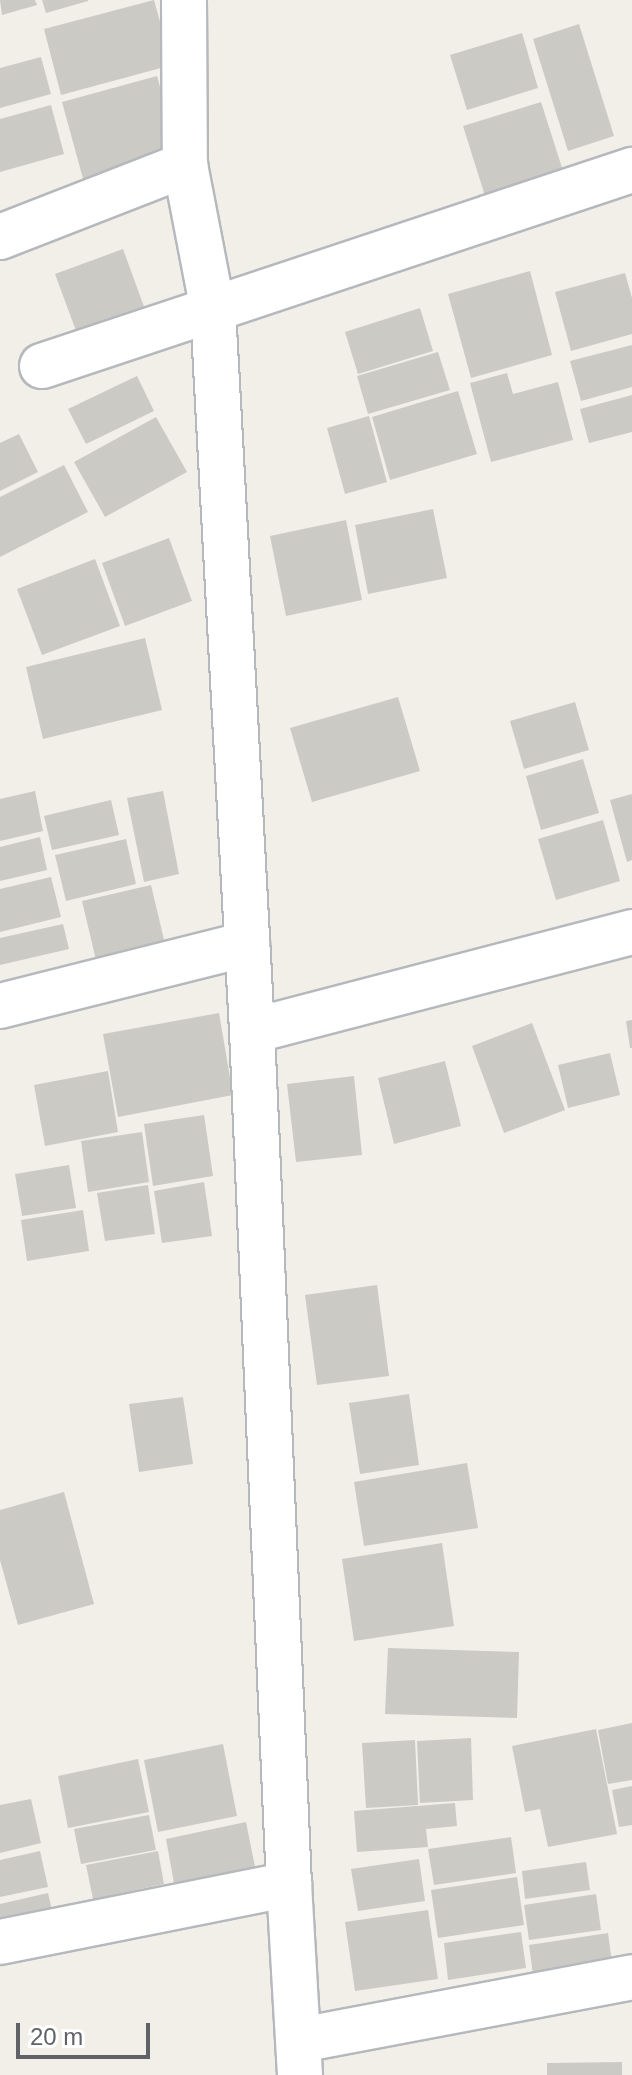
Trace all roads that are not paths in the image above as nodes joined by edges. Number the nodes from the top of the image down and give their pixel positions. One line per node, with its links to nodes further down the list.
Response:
1 (184, 0): 2 (street)
2 (185, 165): 4 (street); 5 (street)
3 (632, 170): 5 (street)
4 (0, 237)
5 (213, 310): 6 (street); 8 (street)
6 (42, 366)
7 (632, 932): 10 (street)
8 (247, 944): 9 (street); 10 (street)
9 (0, 1006)
10 (252, 1031): 11 (street)
11 (289, 1884): 12 (street); 14 (street)
12 (0, 1942)
13 (632, 1977): 14 (street)
14 (300, 2058)

